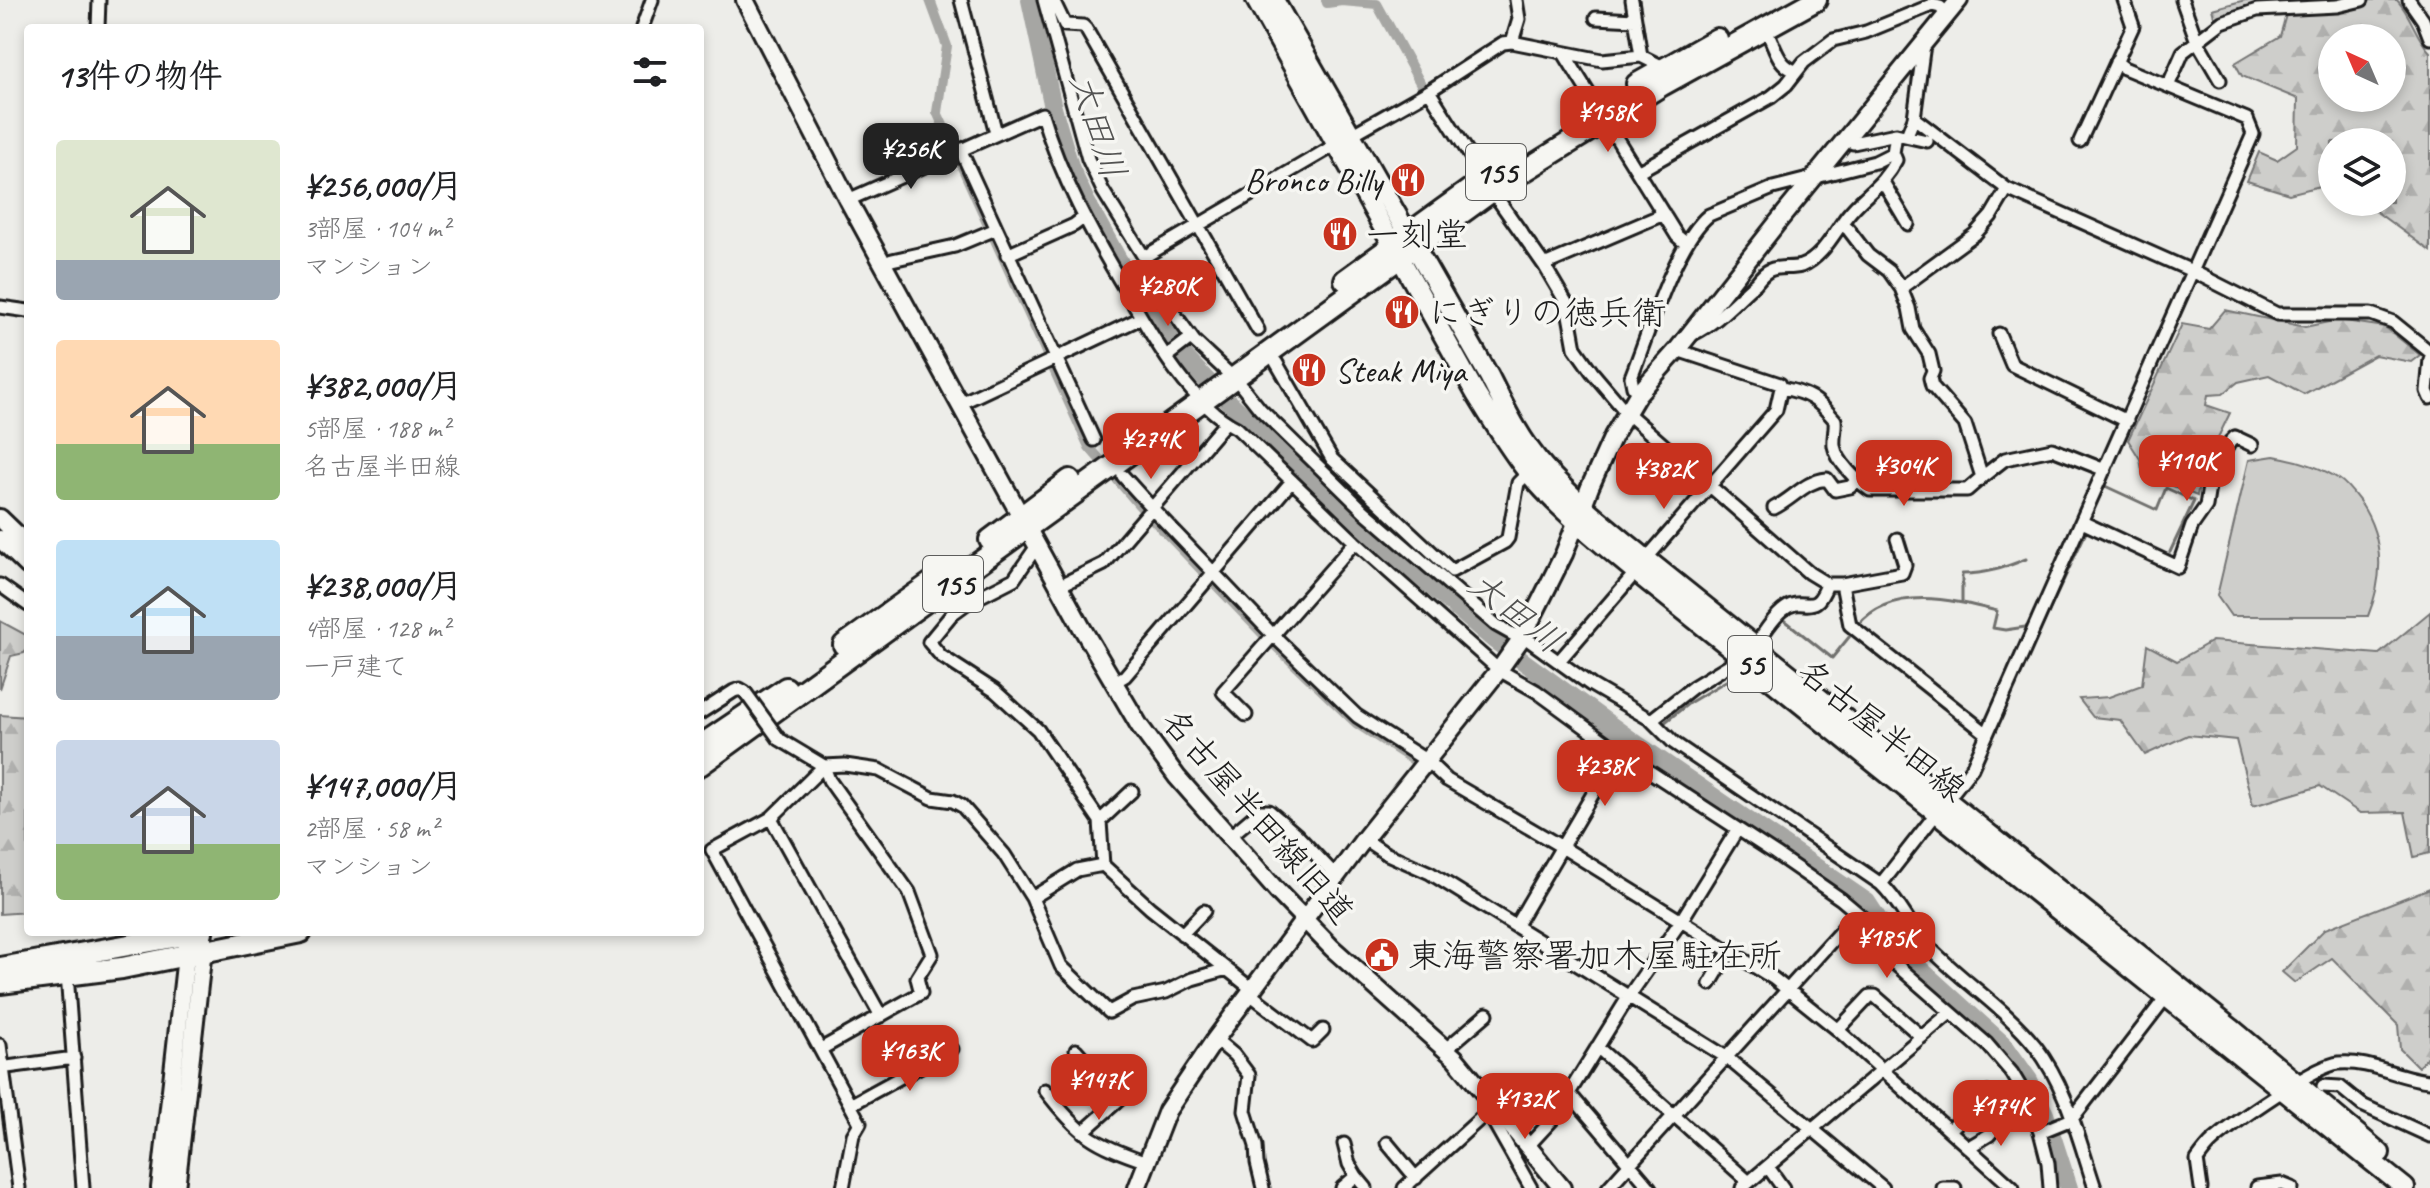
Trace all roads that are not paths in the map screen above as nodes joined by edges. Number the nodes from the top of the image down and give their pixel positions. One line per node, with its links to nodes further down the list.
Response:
1 (99, 0): 21 (street)
2 (652, 0): 22 (street)
3 (745, 0): 53 (street, 名古屋半田線旧道)
4 (961, 0): 40 (street)
5 (1044, 0): 63 (street)
6 (1053, 0): 58 (street)
7 (1256, 0): 42 (main road, 名古屋半田線 / 55)
8 (1274, 0): 42 (main road, 名古屋半田線 / 55)
9 (1516, 0): 28 (street)
10 (1634, 0): 20 (street)
11 (1789, 0): 33 (highway, 155)
12 (1816, 0): 23 (highway, 155)
13 (1959, 0): 18 (street)
14 (2124, 0): 32 (street)
15 (2182, 0): 26 (street)
16 (2362, 0): 26 (street)
17 (2409, 0): 25 (street)
18 (1947, 14): 27 (street); 29 (street)
19 (1596, 18): 20 (street)
20 (1635, 20): 31 (street)
21 (98, 24)
22 (643, 24)
23 (1765, 28): 34 (street); 38 (highway, 155)
24 (1818, 38): 27 (street)
25 (2430, 38)
26 (2196, 39): 35 (street); 36 (street)
27 (1833, 40): 34 (street)
28 (1512, 42): 30 (street); 37 (street)
29 (1924, 43): 39 (street); 43 (street)
30 (1565, 55): 31 (street); 38 (street)
31 (1641, 56): 33 (street)
32 (2116, 62): 36 (street); 45 (street)
33 (1665, 68): 38 (highway, 155)
34 (1795, 71): 48 (street)
35 (2220, 80)
36 (2168, 86): 66 (street)
37 (1429, 91): 42 (street); 51 (street)
38 (1603, 113): 48 (street); 51 (highway, 155)
39 (1914, 118): 41 (street); 52 (street)
40 (996, 133): 46 (street); 55 (street)
41 (1901, 134): 43 (street); 44 (street); 47 (street)
42 (1344, 139): 58 (street); 61 (main road, 名古屋半田線 / 55)
43 (1846, 139): 49 (street)
44 (1927, 141)
45 (2080, 141)
46 (960, 149): 53 (street); 59 (street)
47 (1893, 153): 49 (street); 50 (street)
48 (1639, 171): 54 (street)
49 (1814, 178): 60 (street); 72 (street)
50 (1883, 182): 56 (street); 57 (street)
51 (1488, 185): 61 (highway, 155); 65 (street)
52 (2007, 189): 66 (street); 67 (street)
53 (848, 200): 64 (street, 名古屋半田線旧道)
54 (1664, 214): 60 (street); 65 (street)
55 (1083, 218): 62 (street); 70 (street)
56 (1908, 224)
57 (1842, 225): 67 (street); 72 (street)
58 (1197, 226): 63 (street); 71 (street)
59 (996, 229): 62 (street); 64 (street)
60 (1685, 243): 83 (street)
61 (1404, 245): 81 (highway, 155); 93 (main road, 名古屋半田線 / 55); 101 (main road, 名古屋半田線 / 55)
62 (1007, 255): 78 (street)
63 (1144, 257): 81 (street)
64 (883, 264): 86 (street, 名古屋半田線旧道)
65 (1544, 265): 87 (street)
66 (2192, 271): 76 (street); 88 (street)
67 (1901, 288): 95 (street)
68 (0, 307): 69 (street)
69 (24, 310)
70 (1141, 318): 77 (street); 78 (street)
71 (1258, 330)
72 (1689, 333): 75 (street)
73 (1999, 334): 88 (street)
74 (1188, 340): 77 (street)
75 (1677, 350): 82 (street); 83 (street)
76 (2430, 352)
77 (1167, 356): 84 (street)
78 (1058, 359): 86 (street); 90 (street)
79 (2430, 359): 85 (street)
80 (1276, 362): 93 (street)
81 (1227, 375): 84 (highway, 155); 118 (street)
82 (1781, 388): 96 (street); 98 (street)
83 (1638, 394): 87 (street)
84 (1201, 398): 89 (street); 104 (highway, 155)
85 (2430, 398)
86 (961, 403): 104 (street, 名古屋半田線旧道)
87 (1626, 412): 98 (street); 101 (street)
88 (2127, 421): 92 (street)
89 (1226, 422): 97 (street); 99 (street)
90 (1094, 440)
91 (2252, 445): 103 (street)
92 (2105, 470): 95 (street); 103 (street)
93 (1528, 473): 101 (main road, 名古屋半田線 / 55)
94 (1123, 476): 99 (street)
95 (1982, 477): 96 (street)
96 (1858, 480): 100 (street)
97 (1292, 481): 108 (street); 111 (street)
98 (1709, 486): 110 (street); 112 (street)
99 (1152, 508): 111 (street); 115 (street)
100 (1774, 508)
101 (1580, 514): 110 (main road, 名古屋半田線 / 55); 118 (street)
102 (0, 518): 107 (street)
103 (2082, 522): 126 (street)
104 (1029, 530): 115 (street, 名古屋半田線旧道); 127 (highway, 155); 130 (highway, 155); 136 (street)
105 (0, 539): 109 (street)
106 (1897, 539): 113 (street)
107 (24, 541)
108 (1355, 542): 117 (street); 121 (street)
109 (24, 562)
110 (1641, 566): 119 (main road, 名古屋半田線 / 55); 120 (street)
111 (1213, 571): 117 (street); 122 (street)
112 (1827, 584): 113 (street); 119 (street)
113 (1842, 584): 126 (street)
114 (0, 585): 116 (street)
115 (1059, 586): 122 (street, 名古屋半田線旧道)
116 (24, 602)
117 (1273, 635): 124 (street); 129 (street)
118 (1520, 640): 120 (street); 121 (street)
119 (1748, 652): 125 (street); 133 (main road, 名古屋半田線 / 55); 134 (main road, 名古屋半田線 / 55)
120 (1559, 661): 125 (street)
121 (1501, 667): 128 (street); 129 (street)
122 (1113, 683): 138 (street, 名古屋半田線旧道)
123 (704, 710): 131 (street, bridge)
124 (1246, 715)
125 (1651, 720): 143 (street)
126 (1986, 733): 133 (street)
127 (704, 743)
128 (1618, 751): 137 (street); 140 (street)
129 (1427, 761): 139 (street); 140 (street)
130 (704, 762)
131 (824, 766): 135 (street); 144 (street); 165 (street)
132 (1132, 791): 136 (street)
133 (1948, 800): 134 (street); 182 (main road, 名古屋半田線 / 55)
134 (1937, 815): 143 (street); 162 (main road, 名古屋半田線 / 55)
135 (771, 818): 165 (street); 172 (street)
136 (1100, 821): 141 (street)
137 (1737, 830): 146 (street); 148 (street)
138 (1229, 837): 142 (street); 147 (street, 名古屋半田線旧道)
139 (1364, 839): 142 (street); 149 (street)
140 (1562, 847): 148 (street); 149 (street)
141 (1103, 865): 144 (street); 150 (street)
142 (1336, 876): 147 (street)
143 (1881, 884): 190 (street)
144 (1032, 898): 155 (street)
145 (1204, 911): 150 (street)
146 (1857, 913): 159 (street); 163 (street)
147 (1304, 919): 160 (street); 174 (street, 名古屋半田線旧道)
148 (1681, 921): 153 (street); 161 (street)
149 (1516, 925): 161 (street)
150 (1182, 934): 155 (street)
151 (241, 936): 152 (highway)
152 (196, 939): 154 (highway); 156 (highway); 209 (street); 210 (street)
153 (1729, 952): 158 (street); 159 (street)
154 (0, 968)
155 (1227, 969): 160 (street)
156 (67, 974): 157 (highway); 177 (street)
157 (0, 983)
158 (1710, 984)
159 (1789, 989): 167 (street); 176 (street)
160 (1251, 992): 166 (street); 169 (street)
161 (1629, 996): 171 (street); 176 (street)
162 (2166, 997): 182 (main road, 名古屋半田線 / 55); 190 (street)
163 (1950, 1013): 168 (street); 194 (street)
164 (1487, 1014): 174 (street)
165 (881, 1016): 172 (street)
166 (1323, 1030)
167 (1838, 1030): 168 (street); 179 (street)
168 (1922, 1037): 179 (street)
169 (1215, 1039): 200 (street); 213 (street)
170 (0, 1045): 178 (street)
171 (1597, 1047): 184 (street); 188 (street)
172 (821, 1049): 186 (street)
173 (952, 1049): 186 (street)
174 (1446, 1049): 187 (street, 名古屋半田線旧道)
175 (1076, 1050): 193 (street)
176 (1726, 1057): 188 (street); 191 (street)
177 (74, 1058): 178 (street); 208 (street)
178 (2, 1068): 207 (street)
179 (1883, 1070): 191 (street); 192 (street)
180 (2430, 1081): 182 (street)
181 (2323, 1086): 195 (street)
182 (2291, 1087): 228 (street); 230 (main road, 名古屋半田線 / 55); 231 (main road, 名古屋半田線 / 55)
183 (1045, 1090): 193 (street)
184 (1569, 1093): 198 (street); 201 (street)
185 (1988, 1093): 192 (street)
186 (850, 1105): 211 (street)
187 (1491, 1109): 198 (street, 名古屋半田線旧道); 204 (street); 217 (street)
188 (1675, 1114): 201 (street); 205 (street)
189 (2004, 1117): 199 (street)
190 (2072, 1119): 194 (street); 227 (street)
191 (1813, 1129): 202 (street); 222 (street)
192 (1950, 1130): 199 (street)
193 (1083, 1132): 200 (street)
194 (2040, 1132): 226 (street)
195 (2430, 1136)
196 (1387, 1143): 204 (street)
197 (1344, 1144): 203 (street)
198 (1528, 1146): 218 (street, 名古屋半田線旧道)
199 (1969, 1147): 225 (street)
200 (1147, 1162): 212 (street)
201 (1629, 1165): 219 (street); 220 (street)
202 (1768, 1167): 205 (street); 221 (street)
203 (1356, 1176): 214 (street); 215 (street)
204 (1416, 1178): 216 (street)
205 (1746, 1185)
206 (2257, 1187): 229 (street)
207 (19, 1188)
208 (83, 1188)
209 (160, 1188)
210 (176, 1188)
211 (843, 1188)
212 (1137, 1188)
213 (1263, 1188)
214 (1342, 1188)
215 (1366, 1188)
216 (1404, 1188)
217 (1531, 1188)
218 (1562, 1188)
219 (1608, 1188)
220 (1650, 1188)
221 (1783, 1188)
222 (1883, 1188)
223 (1943, 1188): 224 (street)
224 (1955, 1188)
225 (2013, 1188)
226 (2050, 1188)
227 (2095, 1188)
228 (2201, 1188)
229 (2292, 1188)
230 (2405, 1188)
231 (2422, 1188)

